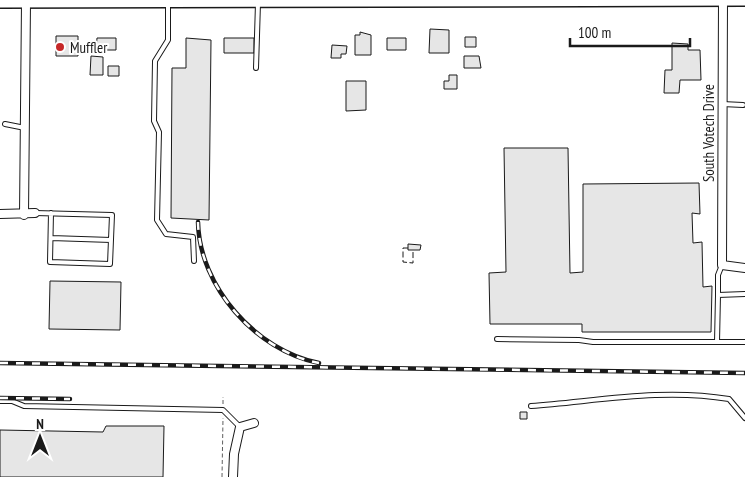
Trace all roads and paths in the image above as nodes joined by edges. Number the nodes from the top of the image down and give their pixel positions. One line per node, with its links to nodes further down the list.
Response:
1 (723, 0): 2 (main road); 3 (main road); 8 (street, South Votech Drive)
2 (745, 0)
3 (250, 1): 6 (main road); 7 (lane)
4 (0, 2): 5 (main road)
5 (26, 2): 6 (main road); 11 (street)
6 (168, 2): 18 (lane)
7 (256, 68)
8 (722, 104): 9 (lane); 19 (street, South Votech Drive)
9 (743, 105)
10 (6, 124): 11 (lane)
11 (25, 128): 15 (street)
12 (35, 213): 13 (lane); 15 (street)
13 (51, 213): 16 (lane); 17 (lane)
14 (0, 214): 15 (street)
15 (24, 215)
16 (51, 238): 17 (lane); 17 (lane)
17 (111, 240)
18 (194, 261)
19 (722, 265): 20 (street); 22 (lane)
20 (745, 268)
21 (745, 294): 22 (lane)
22 (718, 295): 24 (lane)
23 (497, 339): 24 (lane)
24 (717, 342): 25 (lane)
25 (745, 342)
26 (223, 397): 29 (path)
27 (0, 401): 29 (lane)
28 (532, 406): 30 (lane)
29 (223, 410): 32 (lane); 33 (path)
30 (745, 418)
31 (254, 423): 32 (street)
32 (240, 427): 34 (street)
33 (222, 477)
34 (233, 477)

